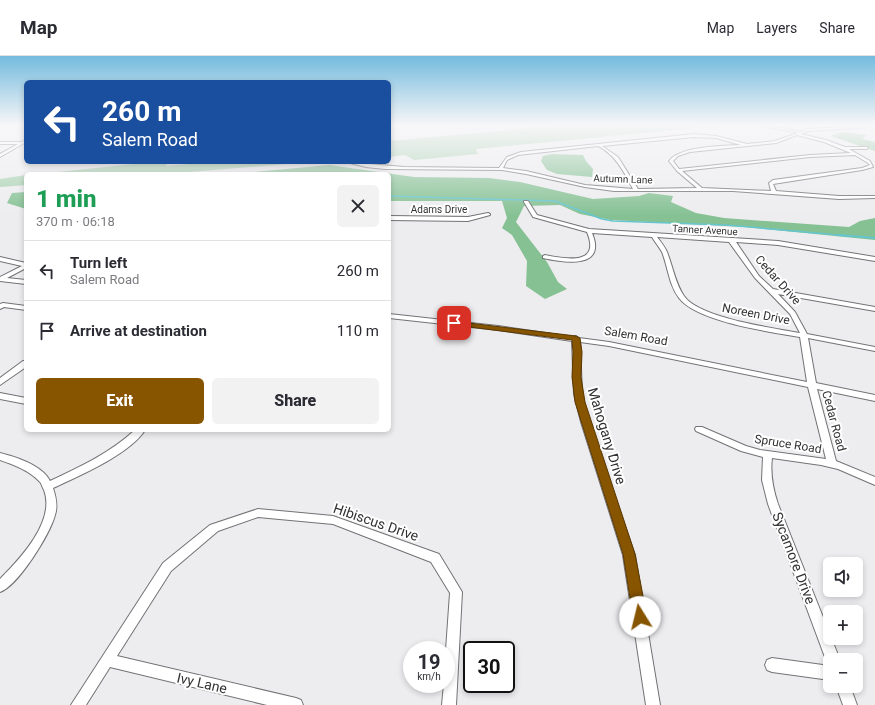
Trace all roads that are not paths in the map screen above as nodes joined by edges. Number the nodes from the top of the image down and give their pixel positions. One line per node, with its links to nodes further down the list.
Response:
1 (514, 155): 7 (street)
2 (614, 155): 10 (street)
3 (676, 155): 8 (street)
4 (812, 155): 8 (street)
5 (858, 155): 11 (street)
6 (361, 164): 7 (street, Autumn Lane)
7 (500, 169): 10 (street, Autumn Lane)
8 (678, 170): 9 (street)
9 (700, 189): 10 (street, Autumn Lane); 11 (street, Autumn Lane)
10 (636, 190)
11 (774, 193): 12 (street, Autumn Lane)
12 (875, 196)
13 (526, 202): 16 (street, Tanner Avenue)
14 (488, 214): 15 (street, Adams Drive)
15 (391, 218)
16 (590, 231): 17 (street, Tanner Avenue); 19 (street)
17 (654, 236): 18 (street, Tanner Avenue); 31 (street, Noreen Drive)
18 (731, 240): 21 (street, Tanner Avenue); 26 (street, Cedar Drive)
19 (546, 257)
20 (0, 259): 22 (street)
21 (875, 259)
22 (24, 265)
23 (24, 266): 24 (street)
24 (0, 279): 25 (street)
25 (24, 282)
26 (771, 291): 29 (street); 31 (street, Cedar Drive)
27 (0, 307): 28 (street)
28 (24, 308)
29 (875, 309)
30 (391, 316): 32 (street, Salem Road)
31 (804, 335): 33 (street, Noreen Drive); 36 (street, Cedar Drive)
32 (576, 338): 36 (street, Salem Road); 56 (street, Mahogany Drive)
33 (875, 349)
34 (24, 364): 35 (street)
35 (0, 382)
36 (812, 385): 38 (street, Salem Road); 44 (street, Cedar Road)
37 (0, 396): 39 (street)
38 (875, 398)
39 (24, 401)
40 (699, 429): 42 (street, Spruce Road)
41 (139, 432): 46 (street)
42 (768, 454): 44 (street, Spruce Road); 48 (street, Sycamore Drive)
43 (0, 456): 46 (street)
44 (832, 464): 45 (street, Spruce Road)
45 (875, 480)
46 (48, 486): 47 (street)
47 (0, 587)
48 (830, 653)
49 (108, 660): 53 (street, Hibiscus Drive); 54 (street, Ivy Lane); 55 (street, Hibiscus Drive)
50 (772, 665): 51 (street)
51 (823, 672)
52 (846, 693): 57 (street)
53 (78, 705)
54 (296, 705)
55 (450, 705)
56 (653, 705)
57 (850, 705)

